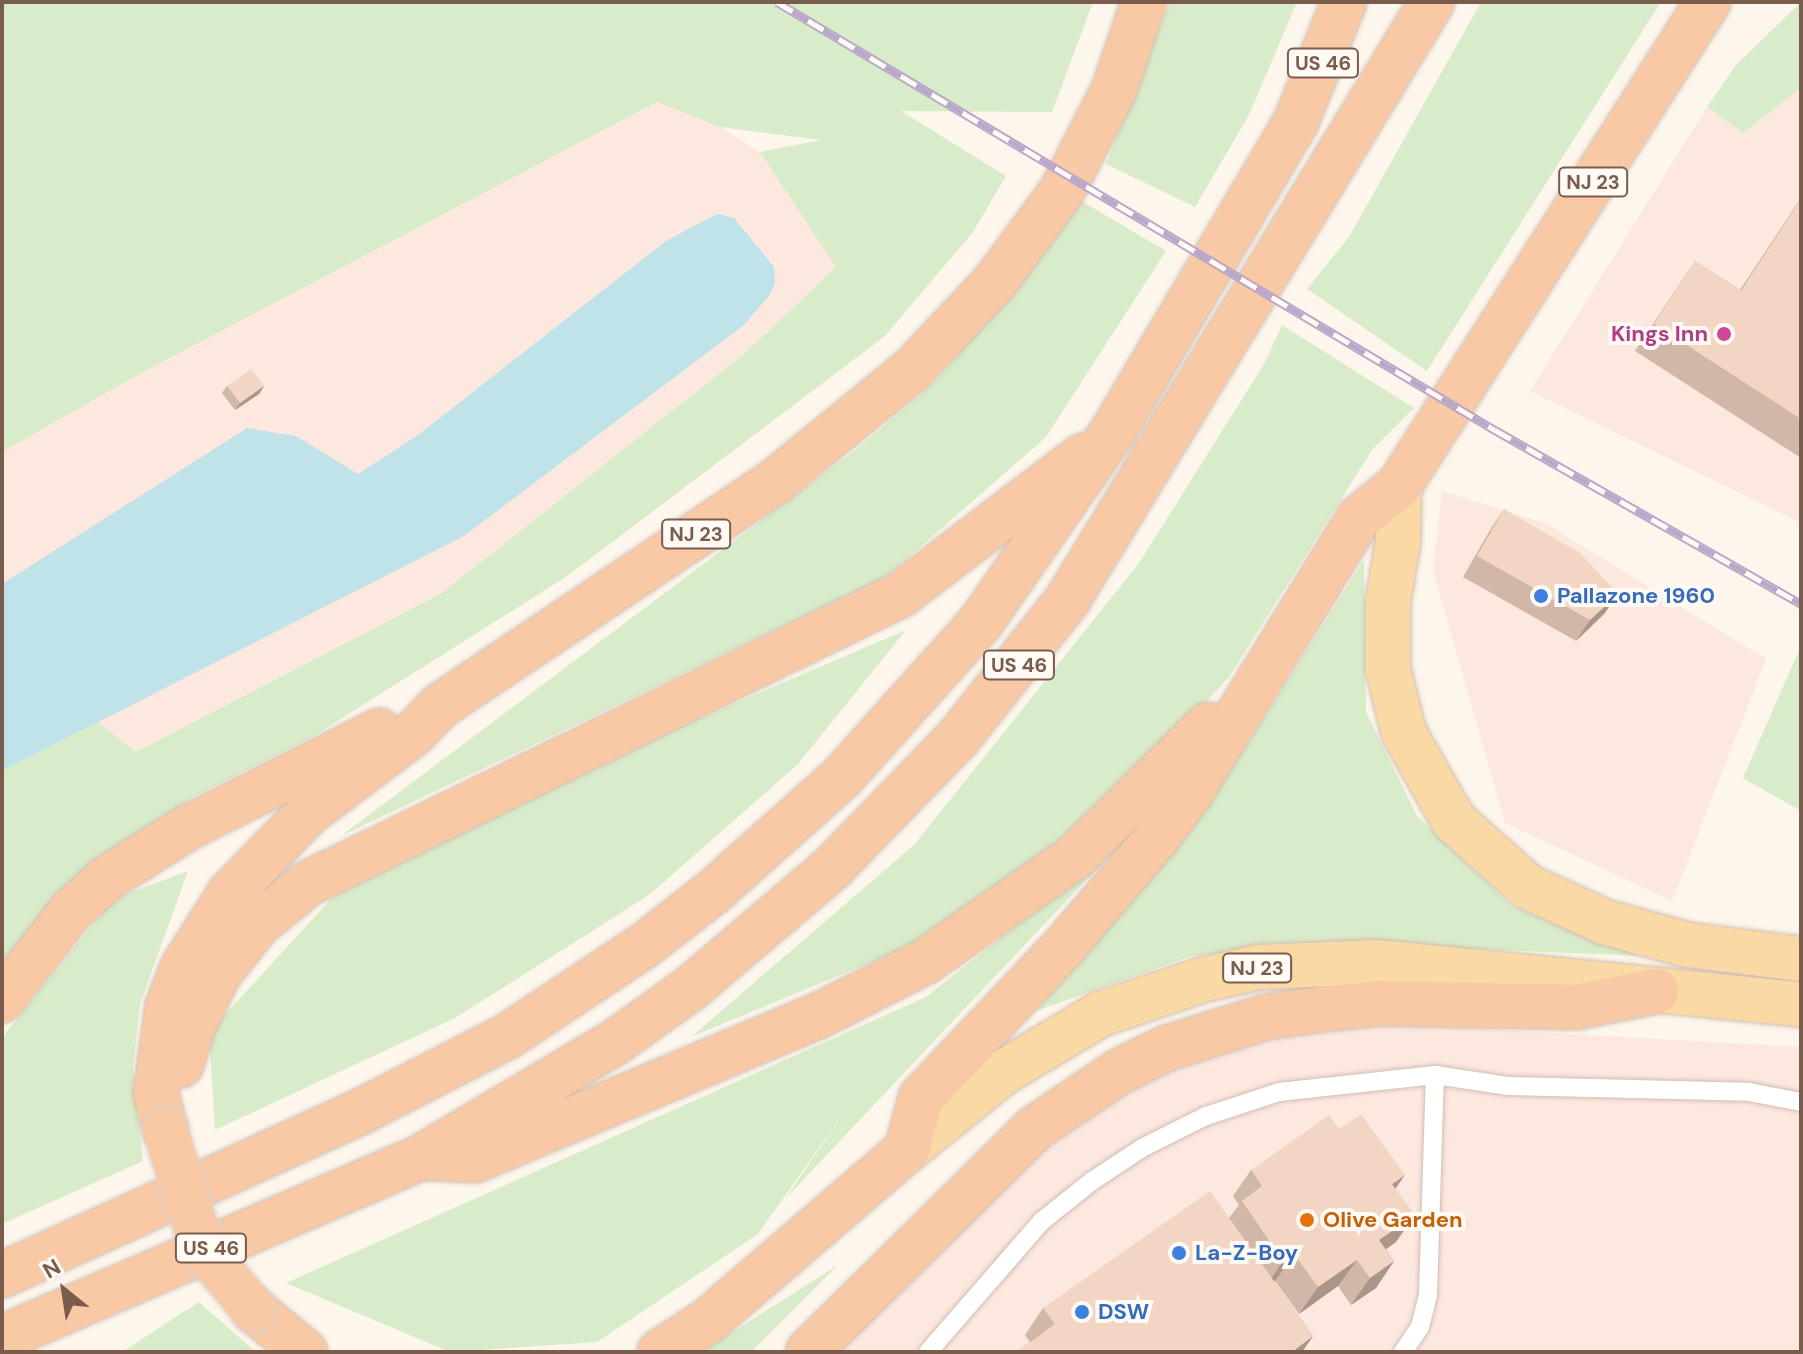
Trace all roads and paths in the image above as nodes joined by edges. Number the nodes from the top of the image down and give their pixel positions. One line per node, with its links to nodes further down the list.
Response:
1 (1144, 2): 8 (highway, NJ 23)
2 (1344, 2): 5 (highway, US 46)
3 (1432, 2): 17 (highway, US 46)
4 (1708, 2): 6 (highway, NJ 23)
5 (1112, 433): 15 (highway); 18 (highway, US 46)
6 (1399, 486): 7 (highway); 9 (main road)
7 (1269, 659): 16 (highway); 17 (highway)
8 (440, 706): 11 (highway); 15 (highway, NJ 23)
9 (1801, 959)
10 (1656, 991): 12 (main road, NJ 23); 16 (main road, NJ 23); 22 (highway)
11 (2, 1000)
12 (1801, 1004)
13 (1435, 1075): 14 (lane); 23 (lane); 24 (lane)
14 (1801, 1102)
15 (165, 1129): 20 (highway, NJ 23, bridge)
16 (907, 1150): 21 (highway, NJ 23)
17 (420, 1158): 19 (highway, US 46)
18 (2, 1275)
19 (2, 1338)
20 (305, 1352)
21 (660, 1352)
22 (808, 1352)
23 (928, 1352)
24 (1403, 1352)

